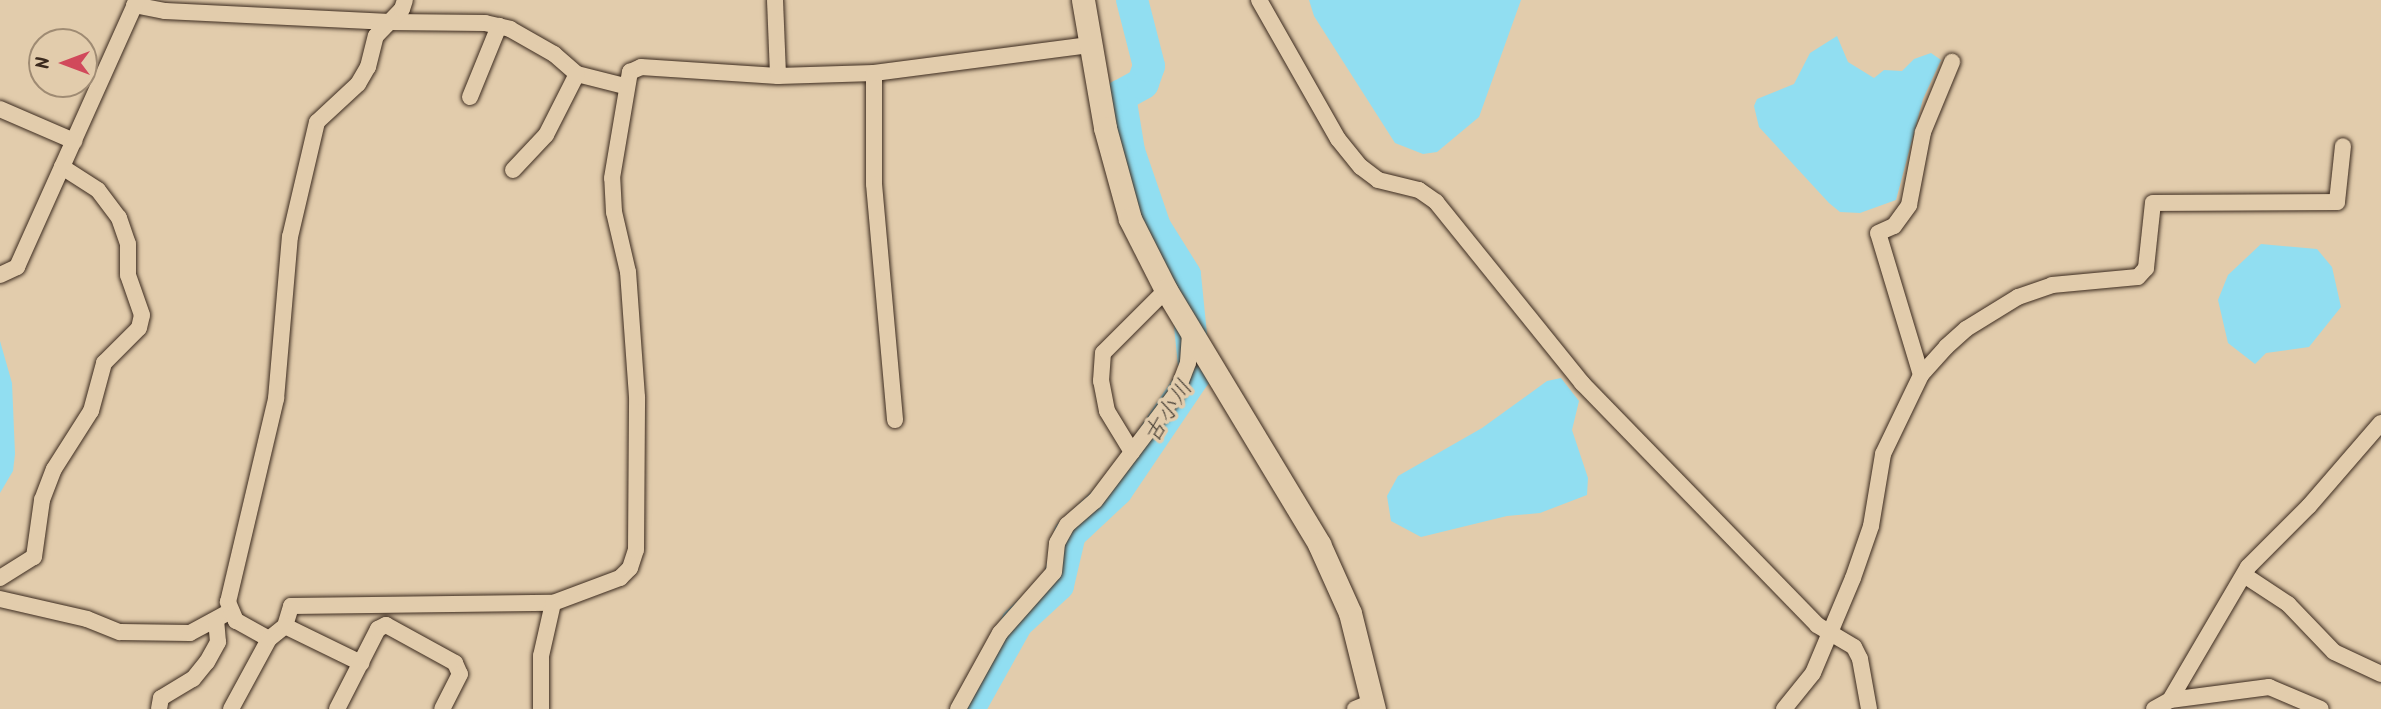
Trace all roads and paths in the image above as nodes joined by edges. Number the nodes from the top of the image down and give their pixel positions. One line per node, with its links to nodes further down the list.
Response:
1 (405, 0): 6 (street)
2 (775, 0): 12 (street)
3 (1083, 0): 8 (street)
4 (1259, 0): 33 (street)
5 (136, 2): 6 (street); 16 (street)
6 (390, 22): 7 (street); 31 (street)
7 (499, 26): 11 (street); 14 (street)
8 (1091, 46): 10 (street); 21 (street)
9 (1952, 62): 23 (street)
10 (874, 73): 12 (street); 24 (street)
11 (577, 74): 13 (street); 19 (street)
12 (778, 76): 13 (street)
13 (624, 86): 30 (street)
14 (470, 97)
15 (0, 109): 16 (street)
16 (74, 141): 18 (street)
17 (2343, 146): 23 (street)
18 (62, 167): 20 (street); 28 (street)
19 (513, 170)
20 (0, 275)
21 (1166, 290): 22 (street); 26 (street)
22 (1190, 330): 26 (street); 38 (street)
23 (1921, 375): 33 (street)
24 (895, 420)
25 (2381, 423): 27 (street)
26 (1132, 452): 44 (street)
27 (2244, 575): 36 (street); 37 (street)
28 (0, 578)
29 (0, 599): 31 (street)
30 (553, 603): 32 (street); 43 (street)
31 (223, 616): 34 (street); 39 (street)
32 (285, 626): 34 (street); 35 (street)
33 (1832, 632): 45 (street); 46 (street)
34 (268, 639): 40 (street)
35 (361, 663): 41 (street); 42 (street)
36 (2381, 674)
37 (2170, 700): 47 (street); 48 (street)
38 (1367, 707)
39 (159, 709)
40 (231, 709)
41 (337, 709)
42 (442, 709)
43 (541, 709)
44 (958, 709)
45 (1784, 709)
46 (1869, 709)
47 (2154, 709)
48 (2321, 709)

